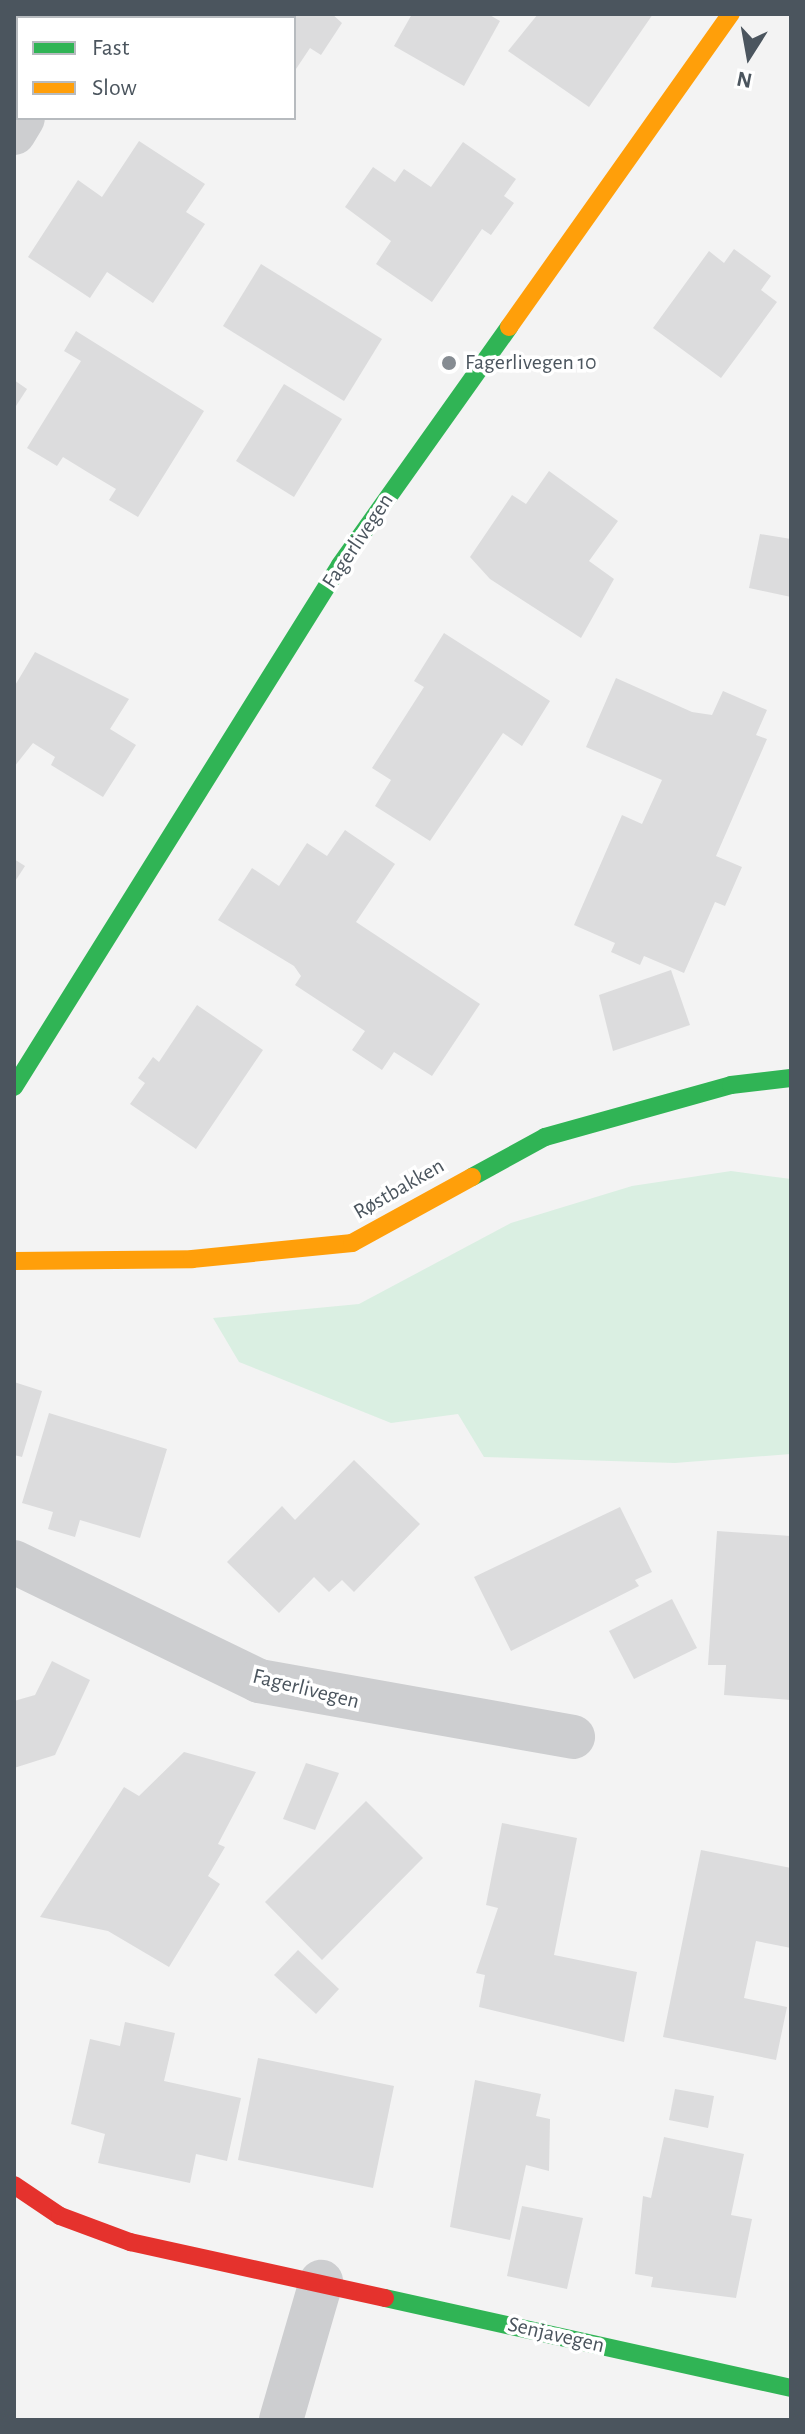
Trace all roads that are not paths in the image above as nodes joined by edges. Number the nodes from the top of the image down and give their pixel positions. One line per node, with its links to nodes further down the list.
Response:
1 (731, 14): 3 (street, Fagerlivegen)
2 (791, 1078): 4 (street, Røstbakken)
3 (14, 1087)
4 (14, 1261)
5 (14, 1562): 6 (street, Fagerlivegen)
6 (573, 1737)
7 (14, 2185): 8 (street, Senjavegen)
8 (321, 2282): 9 (street, Senjavegen); 10 (street)
9 (791, 2388)
10 (281, 2420)

